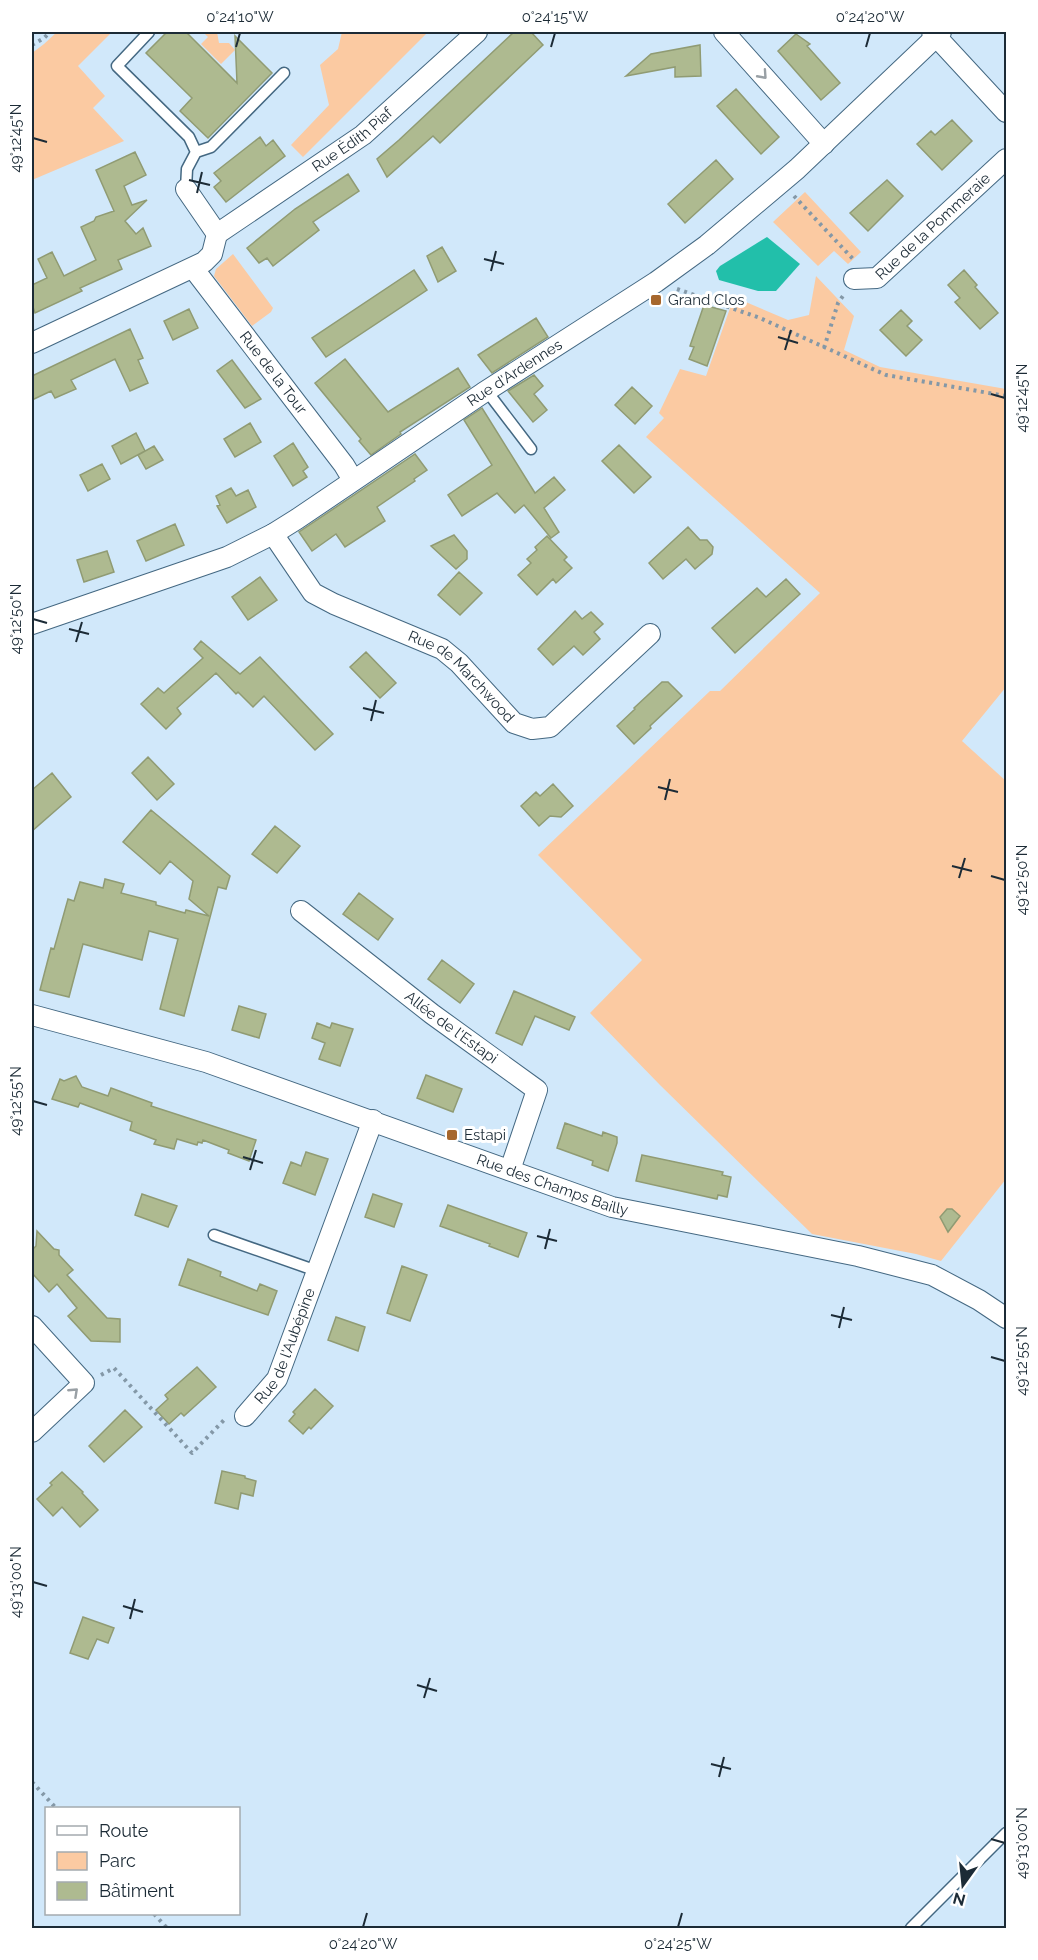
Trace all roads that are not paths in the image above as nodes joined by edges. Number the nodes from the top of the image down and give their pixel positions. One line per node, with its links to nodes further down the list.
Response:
1 (149, 32): 8 (lane)
2 (477, 32): 11 (street, Rue Édith Piaf)
3 (724, 32): 7 (street, one-way to 7)
4 (936, 33): 6 (street); 7 (street, Rue d'Ardennes)
5 (284, 73): 8 (lane)
6 (1006, 112)
7 (824, 144): 15 (street, Rue d'Ardennes)
8 (196, 152): 10 (lane)
9 (1006, 159): 13 (street, Rue de la Pommeraie)
10 (186, 189): 11 (street)
11 (217, 234): 12 (street)
12 (193, 268): 14 (street); 17 (street, Rue de la Tour)
13 (854, 279)
14 (32, 343)
15 (486, 390): 16 (lane); 17 (street, Rue d'Ardennes)
16 (531, 449)
17 (353, 480): 18 (street, Rue d'Ardennes)
18 (273, 534): 19 (street, Rue d'Ardennes); 20 (street, Rue de Marchwood)
19 (32, 624)
20 (651, 634)
21 (301, 911): 24 (street, Allée de l'Estapi)
22 (32, 1015): 23 (street, Rue des Champs Bailly)
23 (373, 1120): 24 (street, Rue des Champs Bailly); 26 (street, Rue de l'Aubépine)
24 (510, 1170): 27 (street, Rue des Champs Bailly)
25 (214, 1235): 26 (lane, Rue de l'Aubépine)
26 (317, 1271): 29 (street, Rue de l'Aubépine)
27 (1006, 1318)
28 (32, 1326): 30 (street, one-way to 28)
29 (239, 1413)
30 (32, 1432)
31 (1006, 1833): 32 (lane)
32 (911, 1929)

